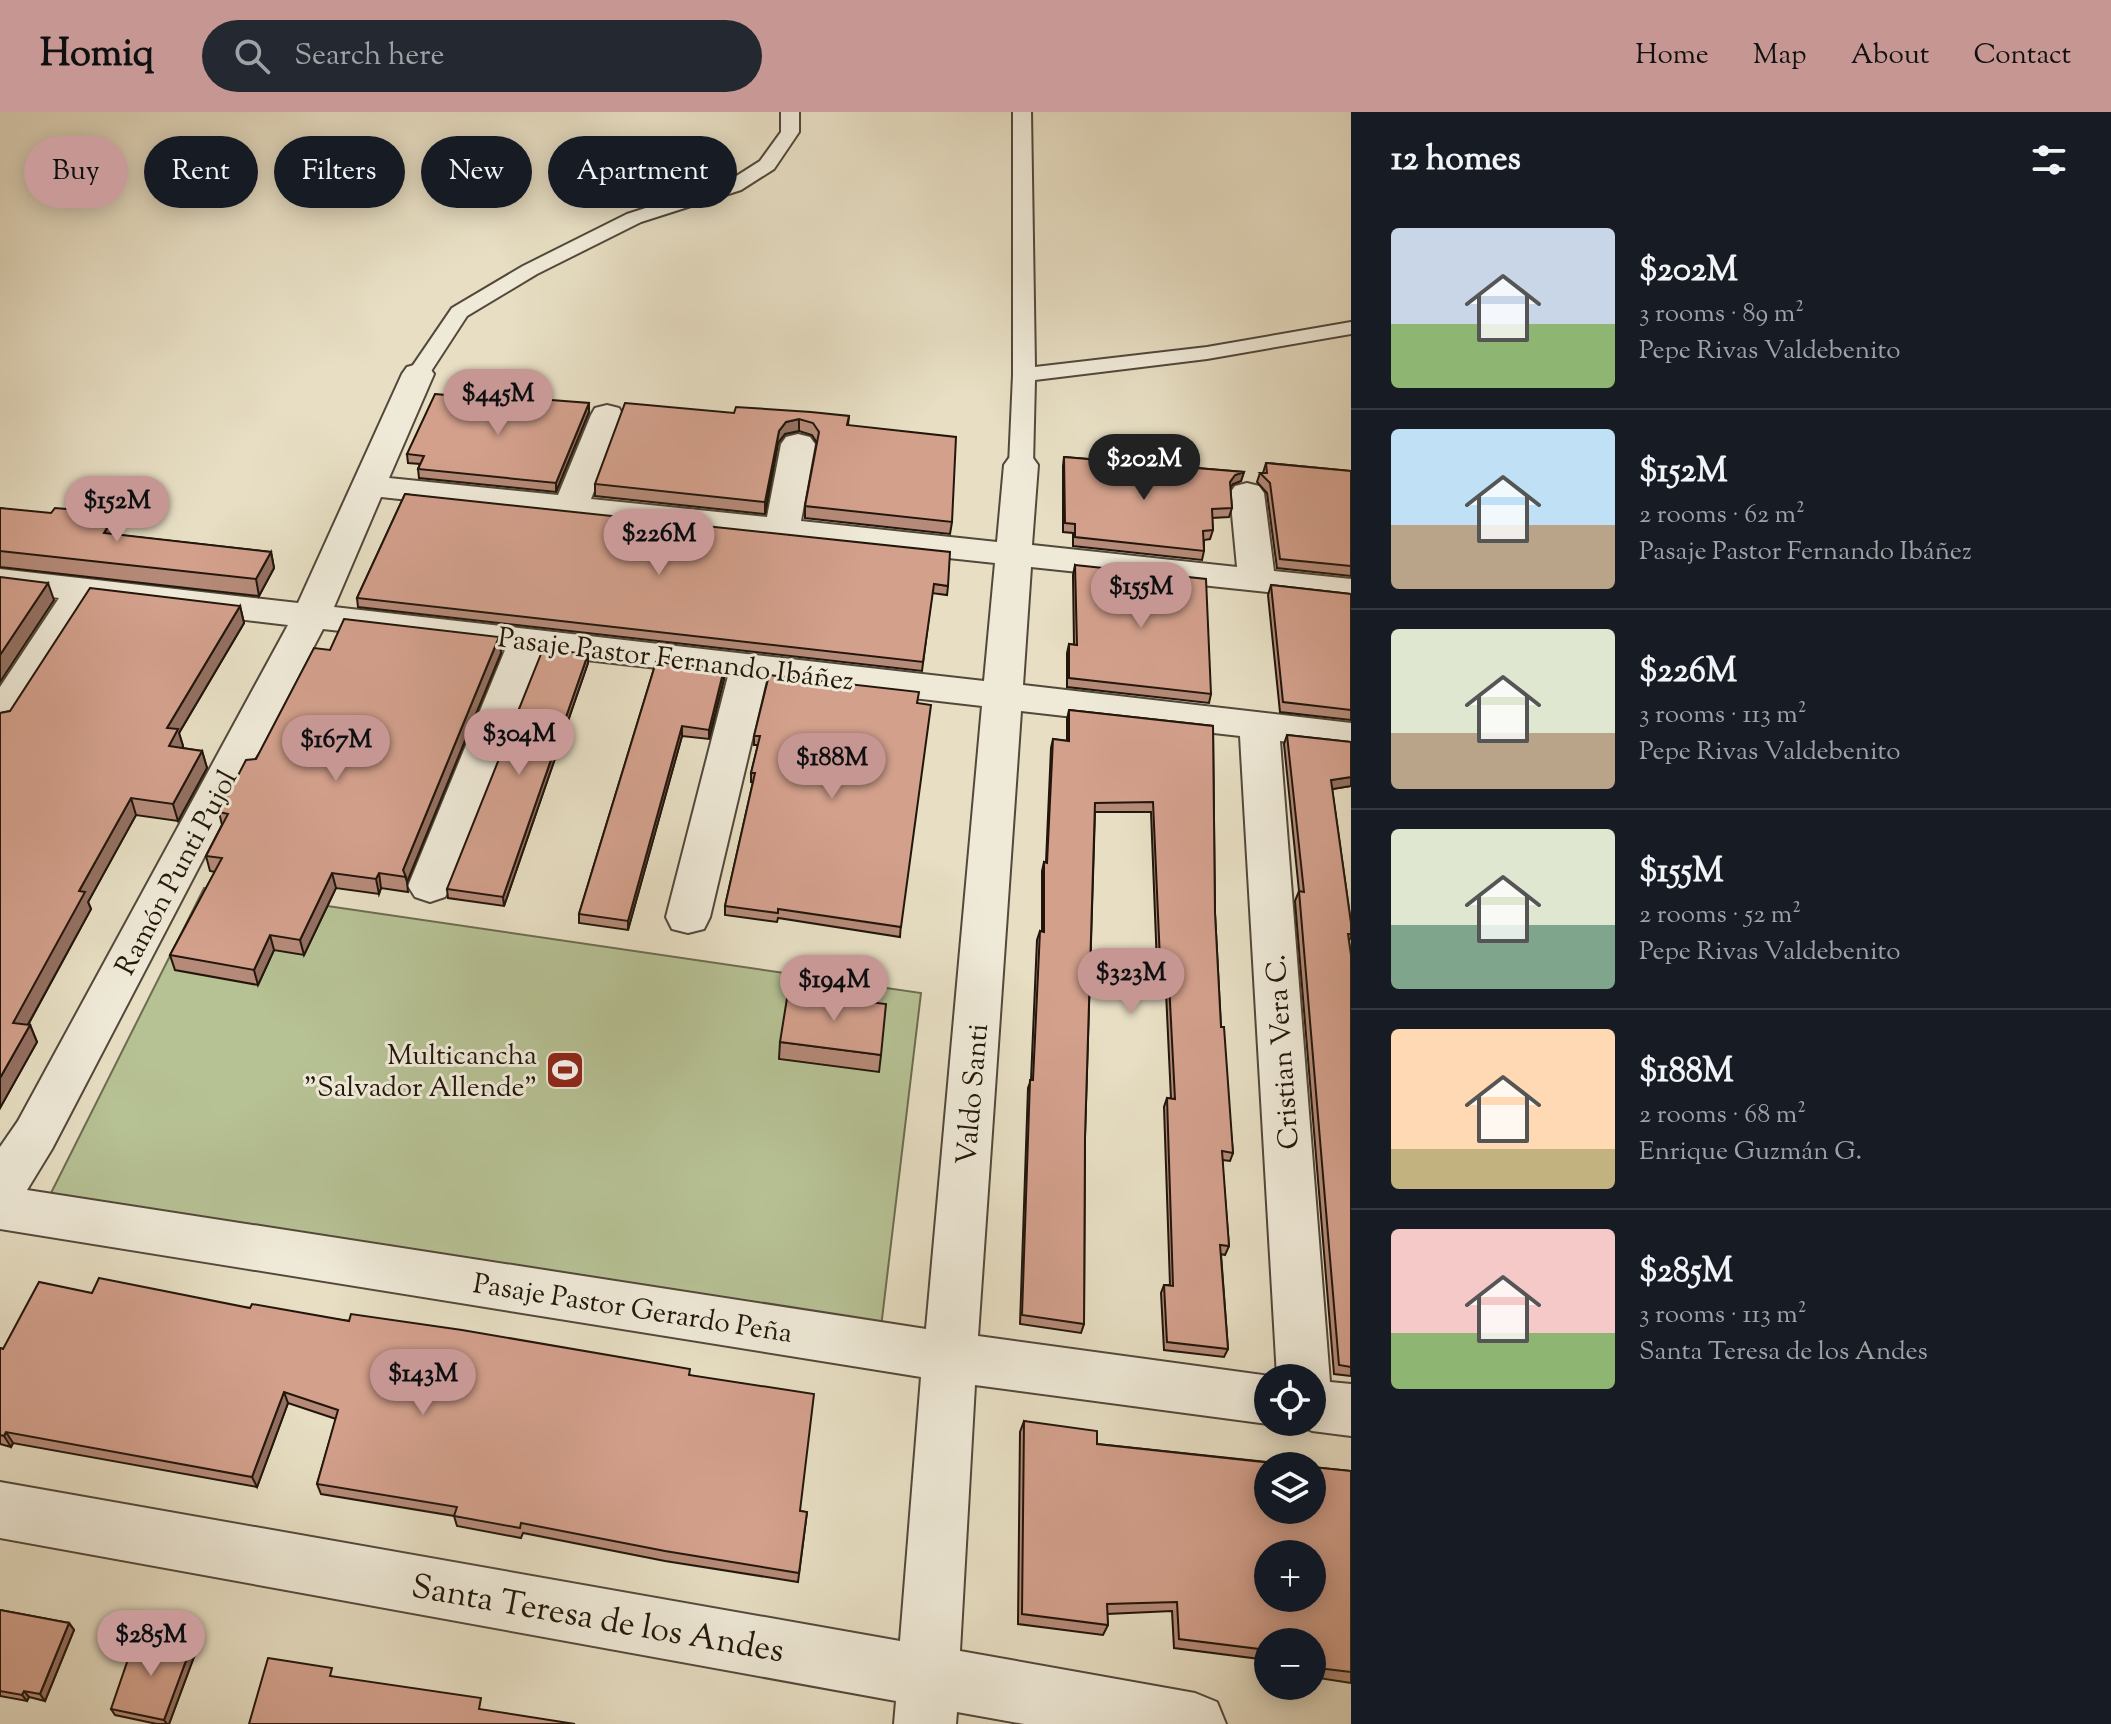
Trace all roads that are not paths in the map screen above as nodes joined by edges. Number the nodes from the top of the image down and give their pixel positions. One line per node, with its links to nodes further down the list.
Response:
1 (790, 112): 4 (lane)
2 (1022, 112): 5 (lane)
3 (1351, 328): 5 (lane)
4 (418, 374): 9 (street, Ramón Punti Pujol)
5 (1024, 375): 8 (lane)
6 (607, 415): 11 (street)
7 (798, 444): 12 (street)
8 (1021, 465): 13 (street, Valdo Santi)
9 (371, 486): 11 (street); 18 (street, Ramón Punti Pujol)
10 (1247, 493): 15 (street)
11 (571, 507): 12 (street)
12 (782, 529): 13 (street)
13 (1014, 554): 15 (street); 21 (street, Valdo Santi)
14 (0, 580): 16 (street, Pasaje Pastor Fernando Ibáñez)
15 (1257, 580): 17 (street)
16 (83, 590): 18 (street, Pasaje Pastor Fernando Ibáñez); 22 (street)
17 (1351, 590)
18 (311, 616): 19 (street, Pasaje Pastor Fernando Ibáñez); 27 (street, Ramón Punti Pujol)
19 (528, 641): 20 (street, Pasaje Pastor Fernando Ibáñez); 25 (street)
20 (750, 666): 21 (street, Pasaje Pastor Fernando Ibáñez); 26 (street)
21 (1003, 695): 23 (street, Pasaje Pastor Fernando Ibáñez); 29 (street, Valdo Santi)
22 (0, 717)
23 (1259, 725): 24 (street, Pasaje Pastor Fernando Ibáñez); 30 (street, Cristian Vera C.)
24 (1351, 736)
25 (430, 886)
26 (688, 917)
27 (0, 1189)
28 (0, 1207): 29 (street, Pasaje Pastor Gerardo Peña)
29 (950, 1357): 31 (street, Pasaje Pastor Gerardo Peña); 35 (street, Valdo Santi)
30 (1303, 1364)
31 (1254, 1397)
32 (1326, 1407): 33 (street)
33 (1351, 1410)
34 (0, 1510): 35 (street, Santa Teresa de los Andes)
35 (926, 1700): 36 (street, Santa Teresa de los Andes)
36 (1195, 1724)

